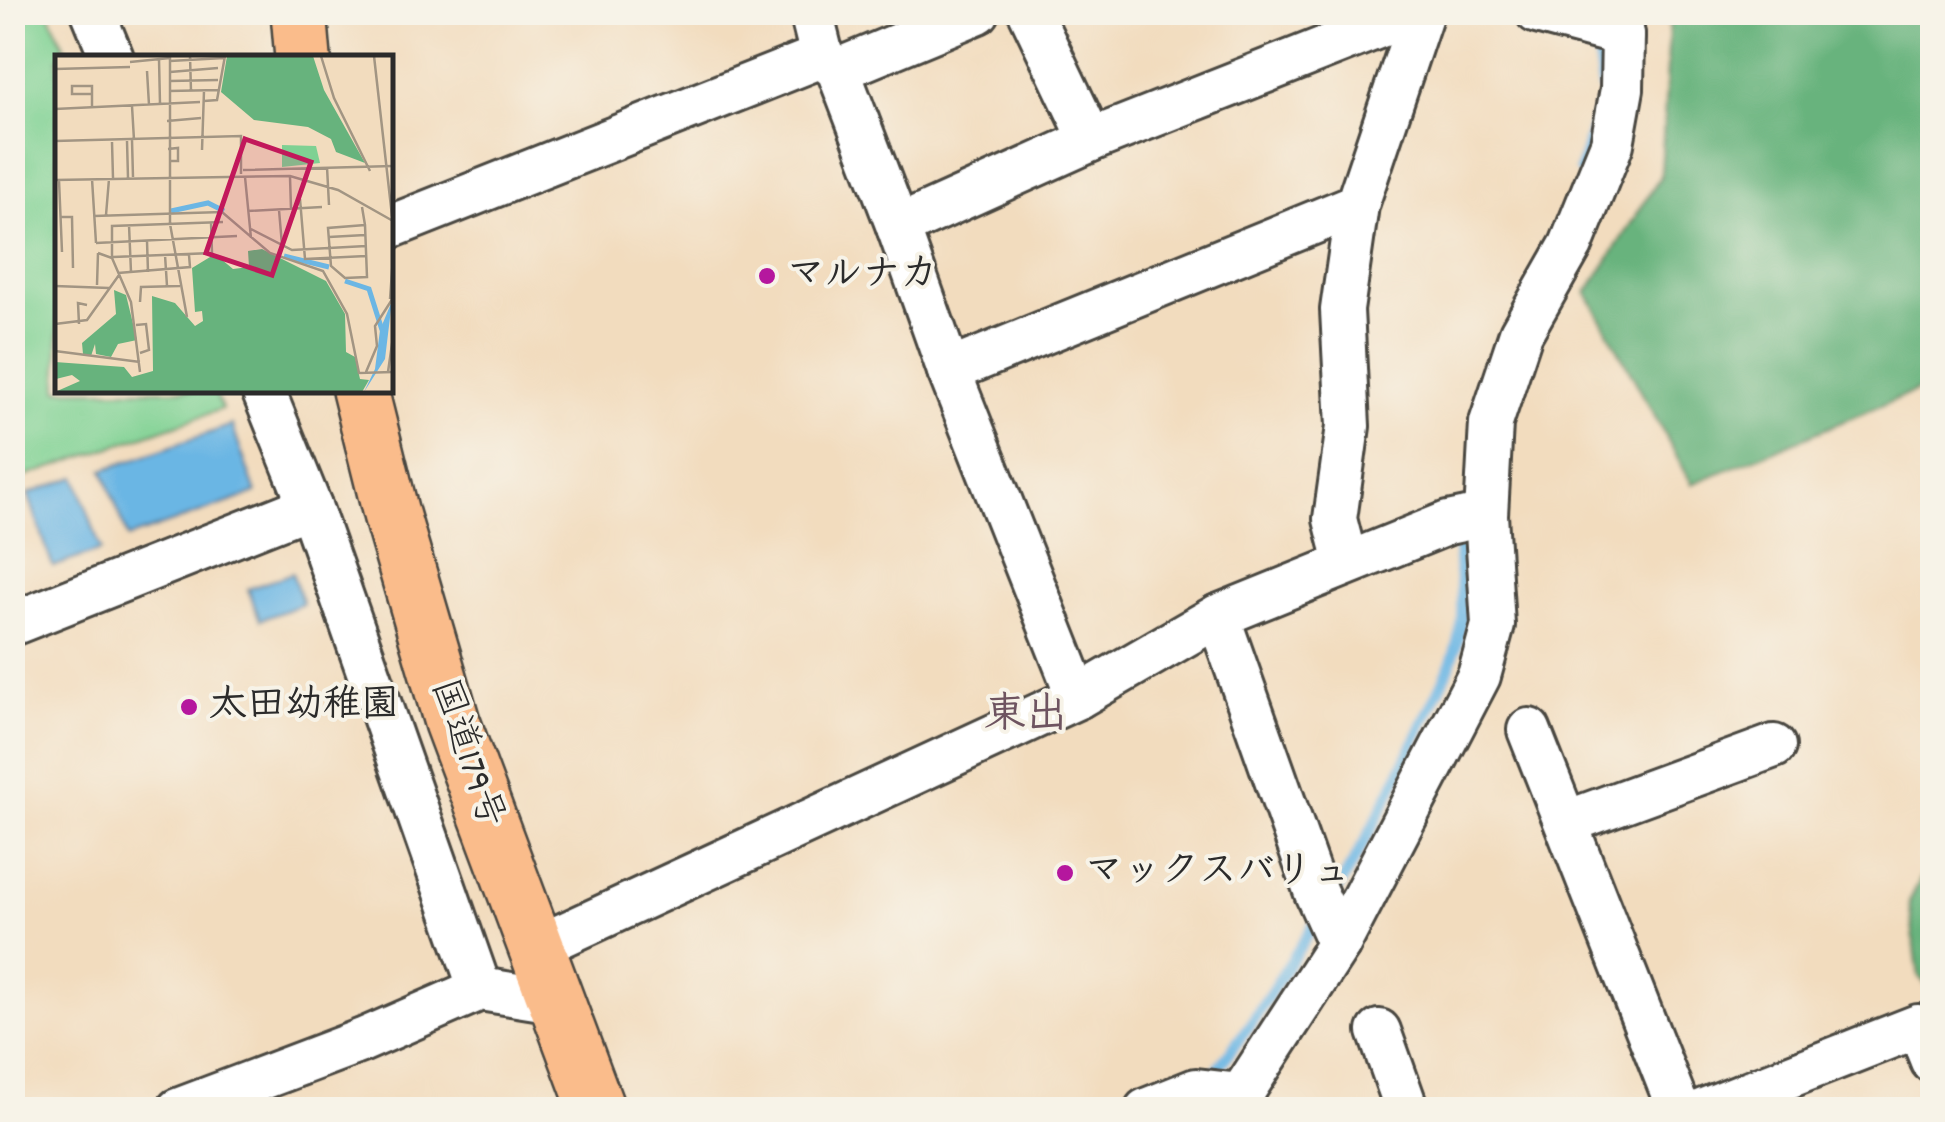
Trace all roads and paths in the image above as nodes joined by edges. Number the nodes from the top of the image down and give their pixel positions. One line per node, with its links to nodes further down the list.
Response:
1 (94, 12): 9 (street)
2 (298, 12): 10 (highway)
3 (811, 12): 11 (street)
4 (978, 12): 11 (street)
5 (1030, 12): 12 (street)
6 (1419, 12): 12 (street); 13 (street)
7 (1537, 12): 8 (street)
8 (1621, 24): 20 (street)
9 (111, 55)
10 (302, 55)
11 (830, 63): 14 (street); 15 (street)
12 (1092, 140): 15 (street)
13 (1357, 205): 16 (street); 21 (street)
14 (392, 226)
15 (898, 227): 16 (street)
16 (948, 372): 24 (street)
17 (265, 392): 19 (street)
18 (361, 392): 29 (highway, 国道179号)
19 (310, 506): 23 (street); 30 (street)
20 (1467, 519): 21 (street); 28 (street)
21 (1346, 562): 22 (street)
22 (1218, 616): 24 (street); 28 (street)
23 (12, 624)
24 (1078, 697): 29 (street)
25 (1529, 730): 27 (street)
26 (1774, 746): 27 (street)
27 (1567, 822): 39 (street)
28 (1339, 944): 34 (street)
29 (536, 948): 31 (highway, 国道179号)
30 (480, 988): 31 (street); 35 (street)
31 (555, 1001): 36 (highway, 国道179号)
32 (1379, 1030): 38 (street)
33 (1932, 1060): 40 (street)
34 (1244, 1102): 37 (street)
35 (178, 1110)
36 (597, 1110)
37 (1146, 1110)
38 (1408, 1110)
39 (1678, 1110)
40 (1704, 1110)

